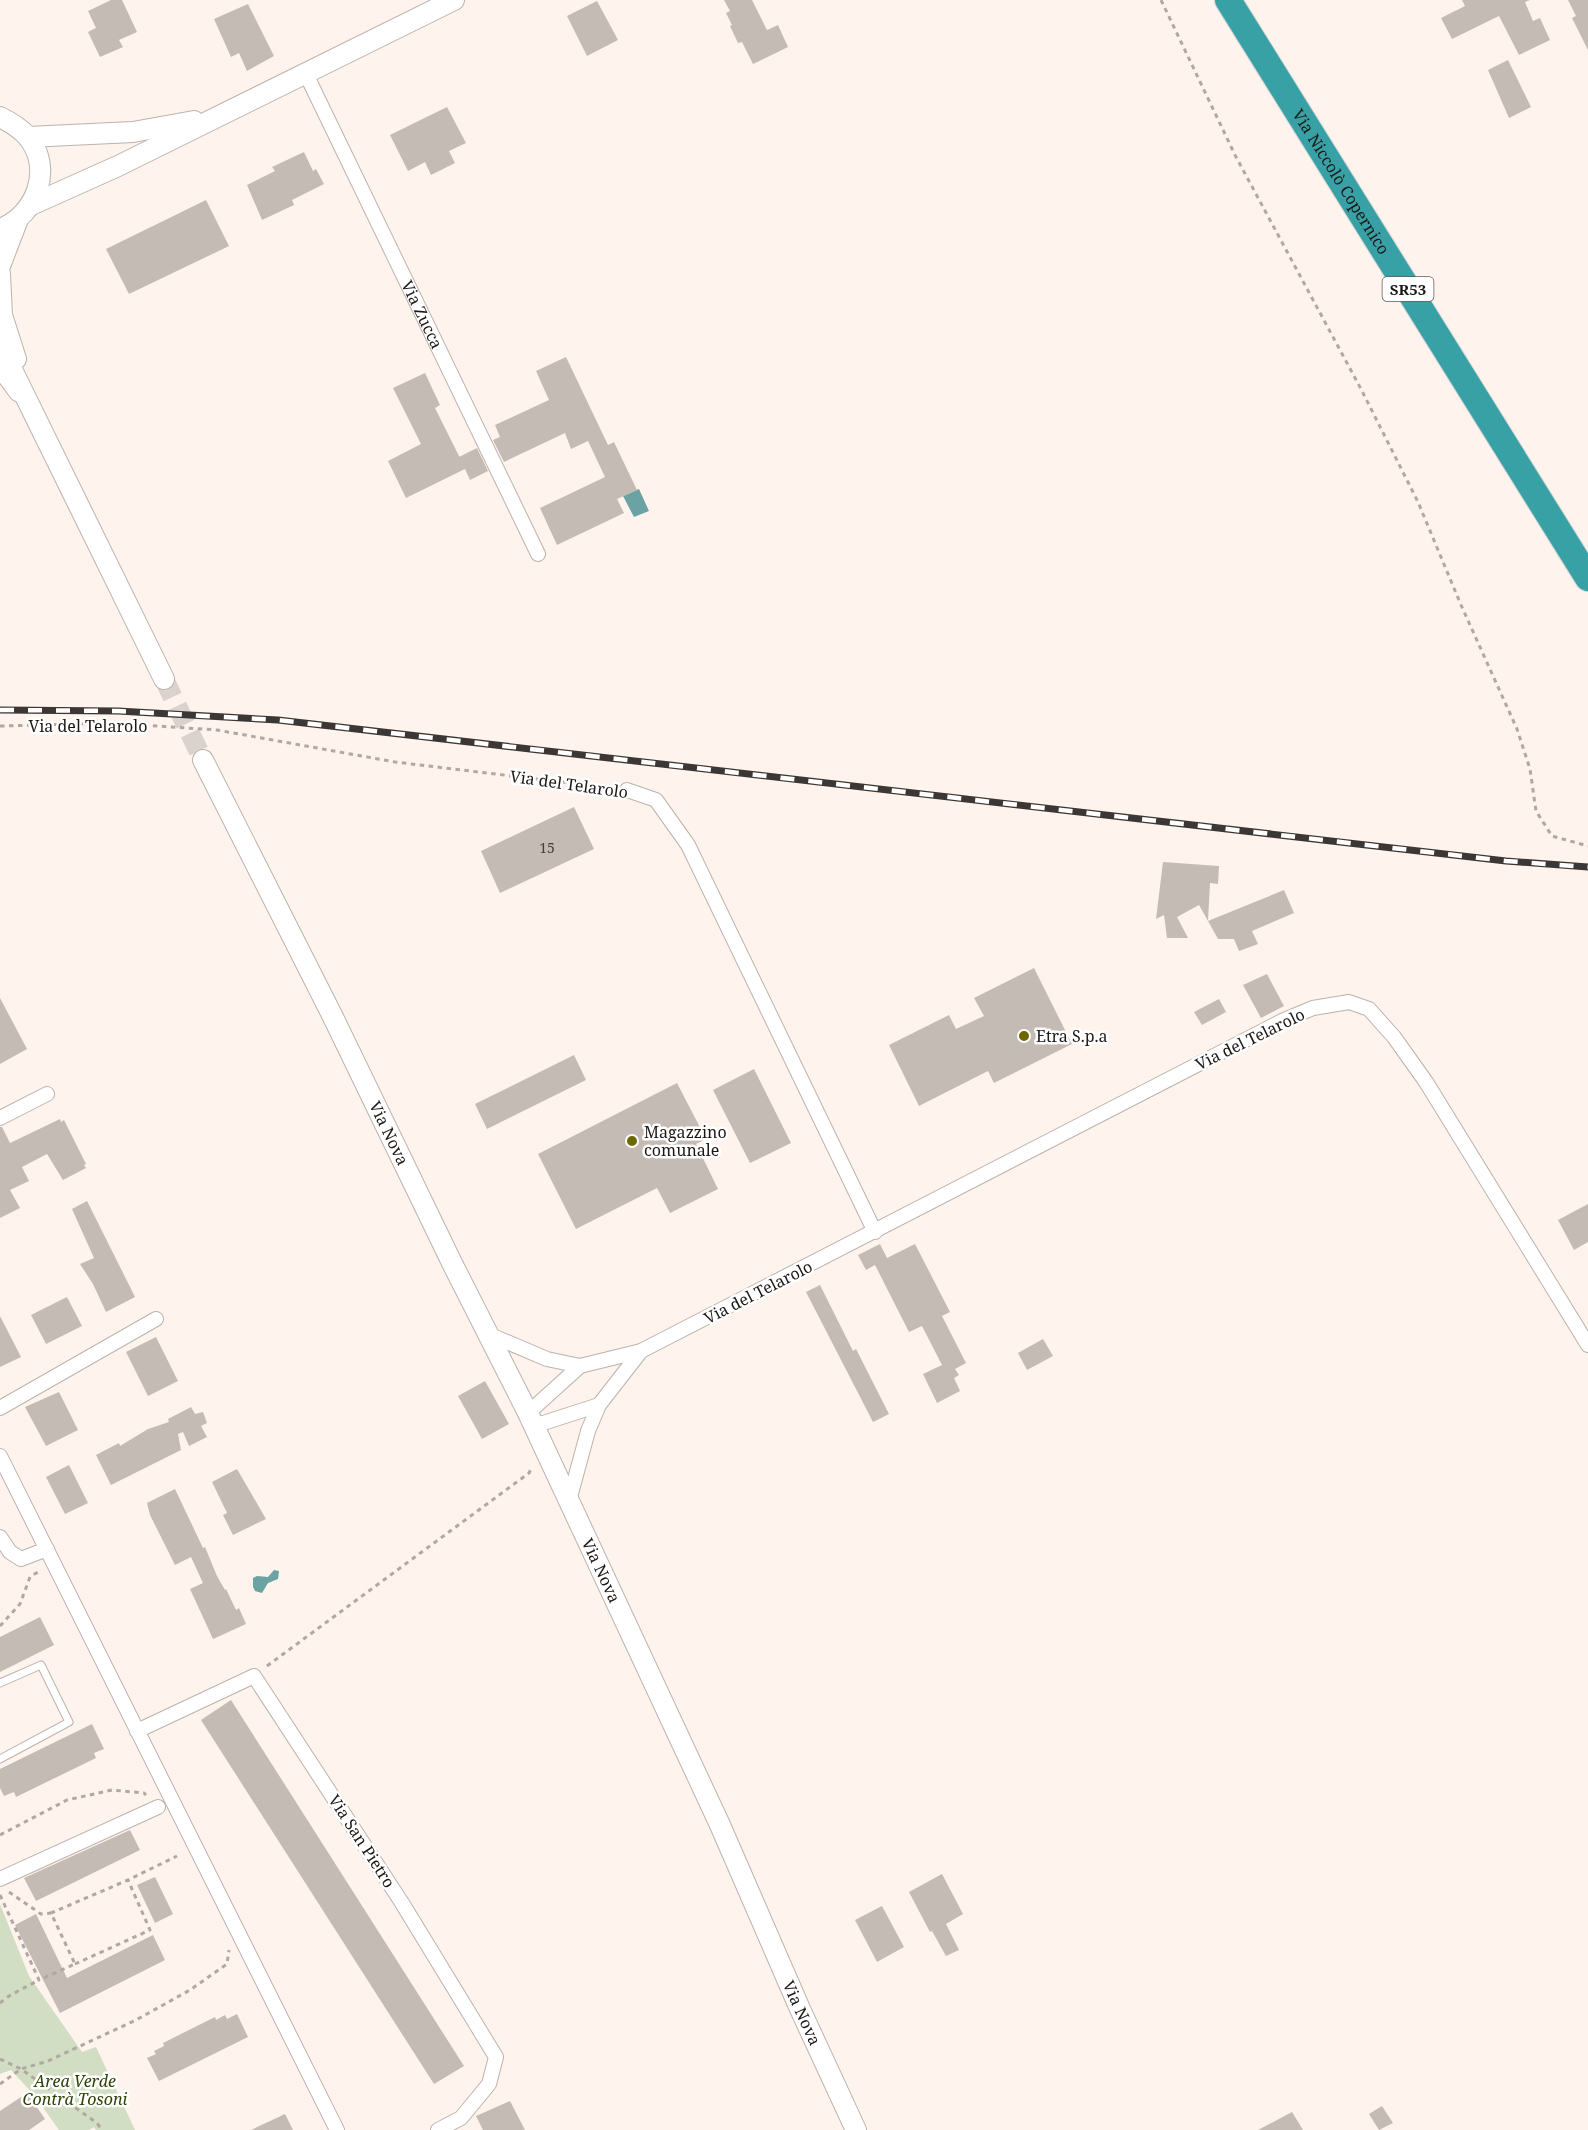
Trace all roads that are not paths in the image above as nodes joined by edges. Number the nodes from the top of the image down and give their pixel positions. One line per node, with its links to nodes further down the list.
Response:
1 (454, 0): 3 (street)
2 (1228, 0): 15 (highway, Via Niccolò Copernico / SR53)
3 (306, 74): 5 (street); 14 (street, Via Zucca)
4 (0, 117): 6 (street)
5 (215, 118): 6 (street); 7 (street)
6 (28, 137): 7 (street)
7 (25, 212): 8 (street); 9 (street)
8 (0, 229)
9 (0, 266)
10 (0, 274): 13 (street)
11 (0, 345): 13 (street)
12 (0, 371): 13 (street)
13 (36, 418): 16 (street)
14 (538, 554)
15 (1588, 578)
16 (164, 679)
17 (203, 760): 23 (street, Via Nova)
18 (627, 790): 21 (street, Via del Telarolo)
19 (47, 1094): 20 (street)
20 (0, 1118)
21 (874, 1232): 24 (street, Via del Telarolo); 25 (street, Via del Telarolo)
22 (156, 1319): 28 (street)
23 (488, 1334): 26 (street); 29 (street, Via Nova)
24 (1588, 1345)
25 (641, 1351): 26 (street); 27 (street)
26 (580, 1366): 29 (street)
27 (599, 1405): 29 (street); 31 (street)
28 (0, 1408)
29 (531, 1420): 31 (street, Via Nova)
30 (0, 1456): 33 (street)
31 (569, 1501): 42 (street, Via Nova)
32 (0, 1538): 33 (street)
33 (50, 1556): 35 (street)
34 (0, 1683): 36 (lane)
35 (137, 1731): 39 (street, Via San Pietro); 40 (street)
36 (0, 1760)
37 (159, 1807): 38 (street)
38 (0, 1879)
39 (464, 2124): 41 (street, Via San Pietro)
40 (337, 2130)
41 (438, 2130)
42 (856, 2130)

